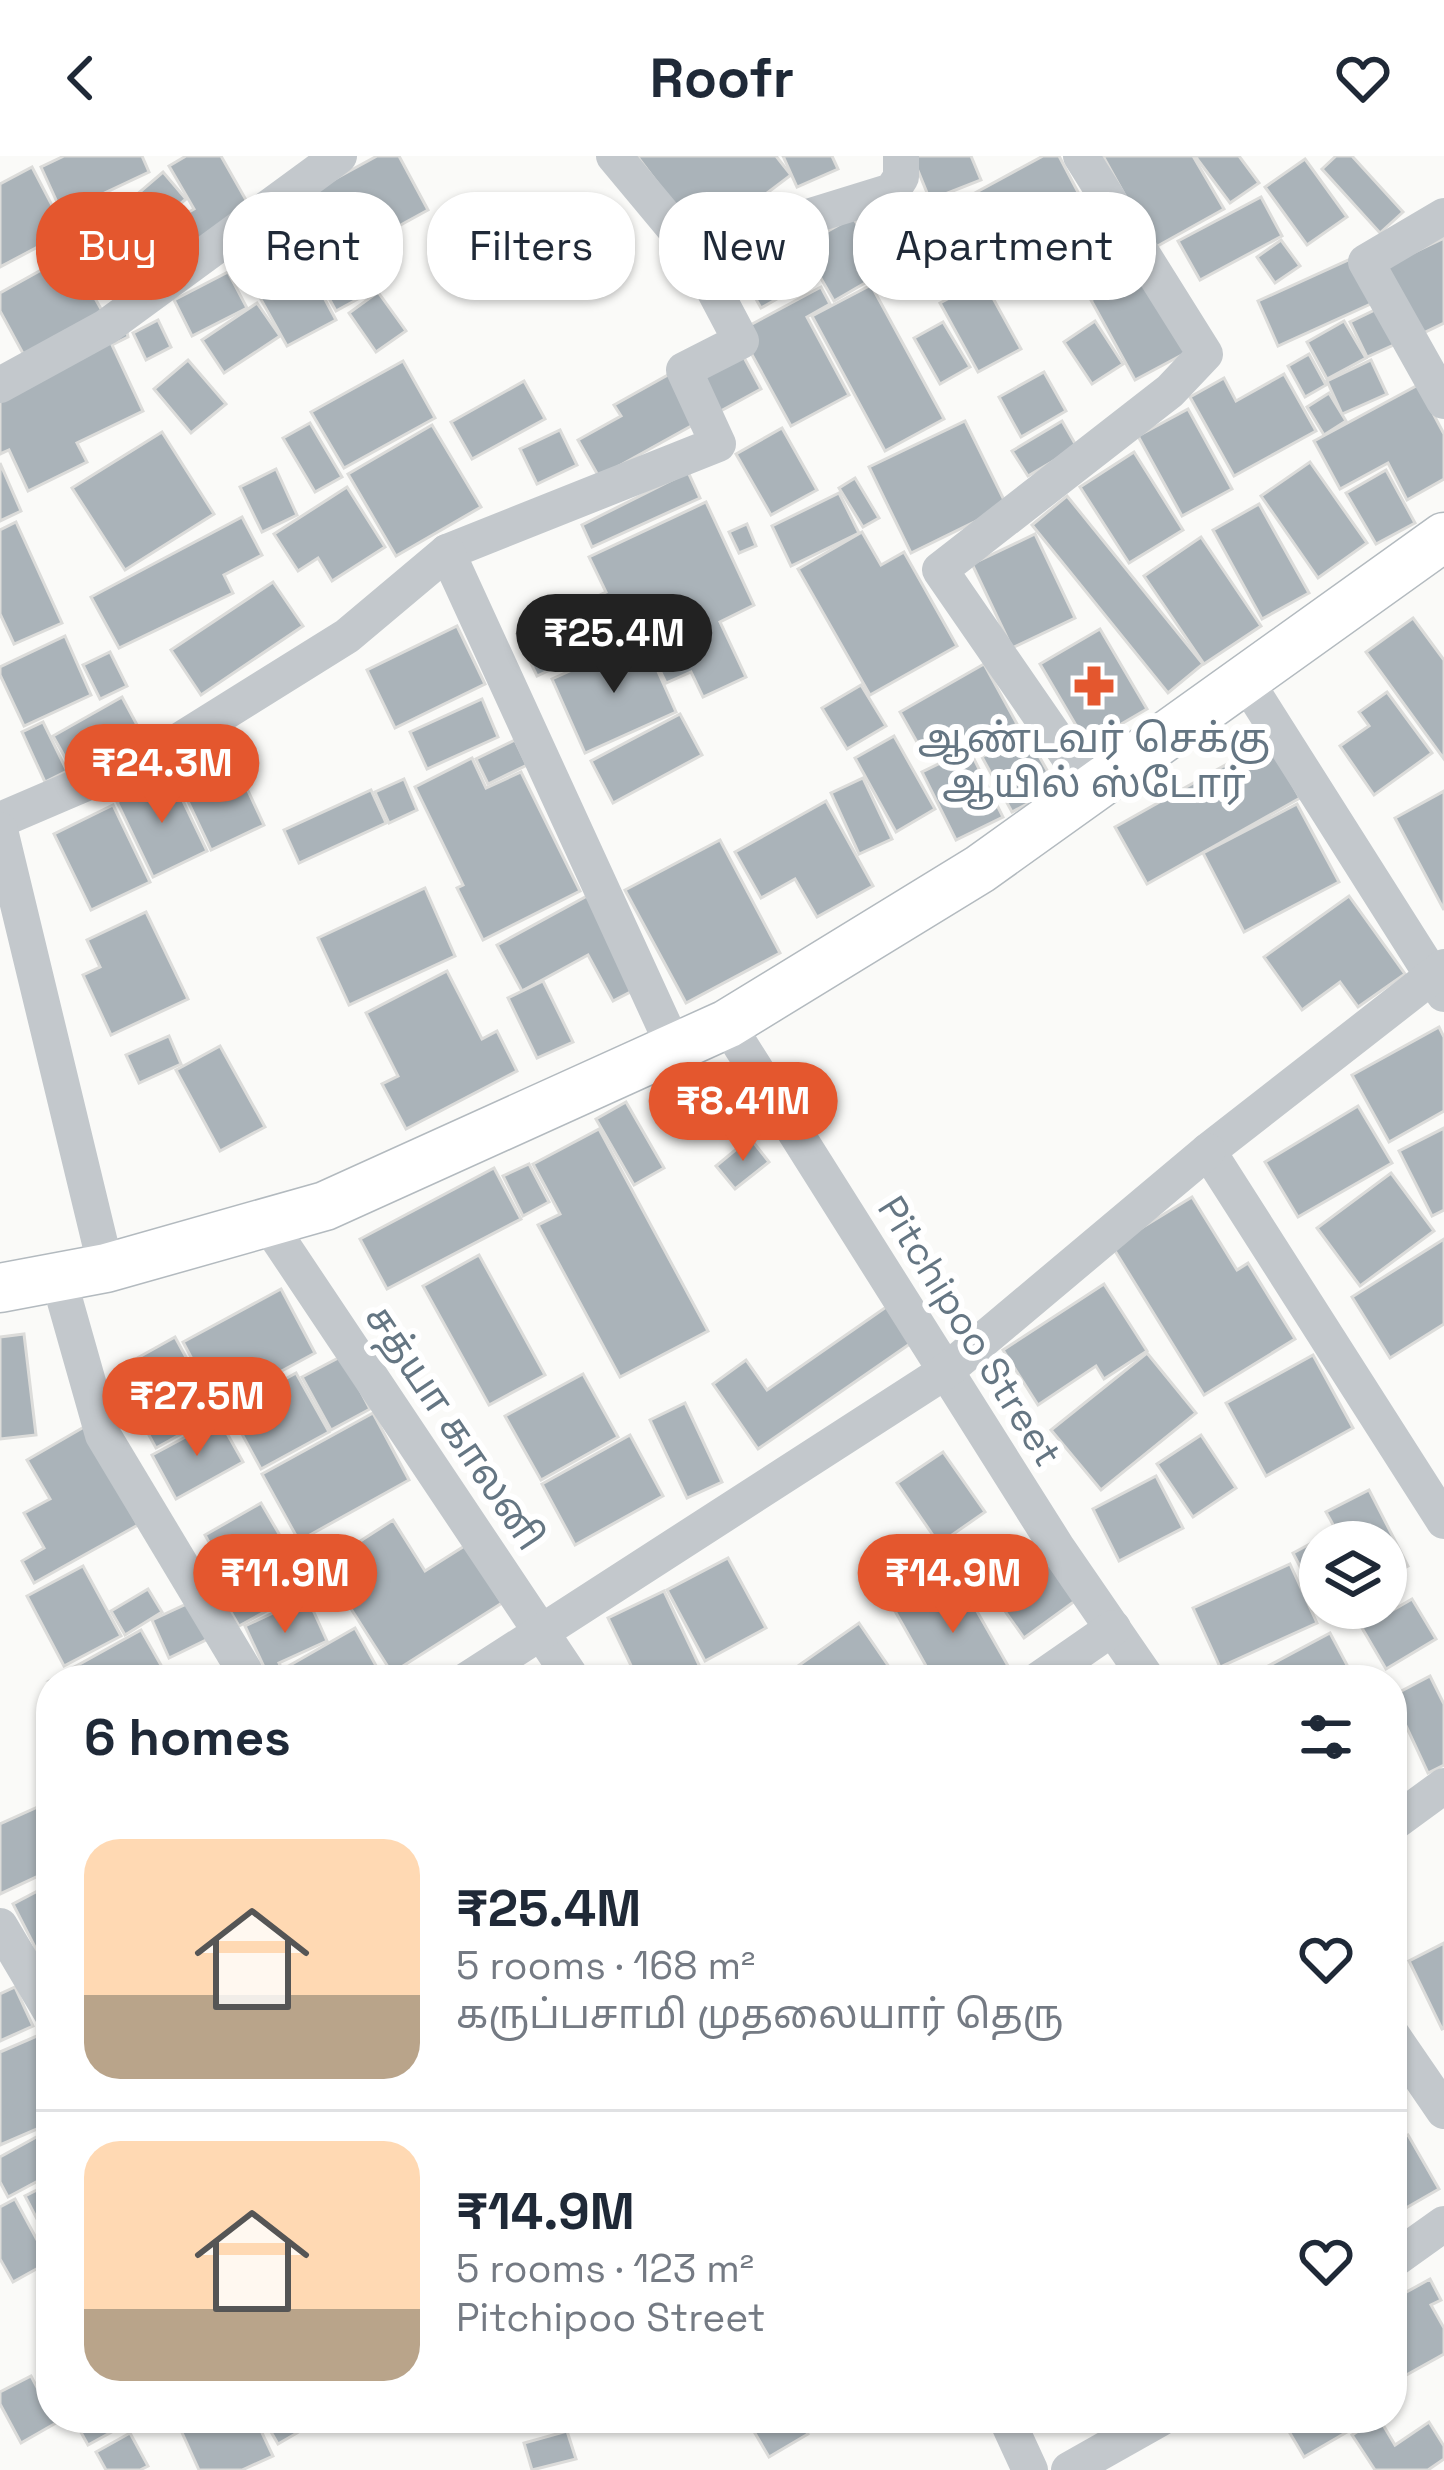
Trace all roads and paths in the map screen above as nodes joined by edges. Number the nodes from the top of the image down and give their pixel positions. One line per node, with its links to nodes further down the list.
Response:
1 (339, 156): 9 (street)
2 (901, 156): 6 (street)
3 (1081, 156): 14 (street)
4 (616, 157): 5 (street)
5 (659, 209)
6 (829, 210)
7 (1444, 216): 10 (street)
8 (720, 300): 12 (street)
9 (0, 385)
10 (1444, 401)
11 (1444, 537): 13 (main road)
12 (447, 551): 15 (street); 19 (street)
13 (1244, 678): 14 (main road); 17 (street)
14 (1091, 789): 18 (main road)
15 (0, 820)
16 (0, 830): 22 (street)
17 (1440, 979): 20 (street)
18 (727, 1024): 19 (main road); 25 (street, Pitchipoo Street)
19 (673, 1046): 21 (main road)
20 (1208, 1151): 25 (street); 26 (street)
21 (267, 1222): 22 (main road); 28 (street, சத்யா காலனி)
22 (106, 1268): 23 (main road)
23 (59, 1280): 24 (main road); 29 (street)
24 (0, 1288)
25 (946, 1371): 27 (street, Pitchipoo Street); 28 (street)
26 (1444, 1521)
27 (1113, 1628): 32 (street); 33 (street, Pitchipoo Street)
28 (542, 1632): 30 (street); 31 (street, சத்யா காலனி)
29 (241, 1665)
30 (490, 1665)
31 (563, 1665)
32 (1060, 1665)
33 (1138, 1665)
34 (1444, 1786): 35 (street)
35 (1407, 1813)
36 (0, 1926): 37 (street)
37 (36, 1987)
38 (1407, 2057): 39 (street)
39 (1444, 2110)
40 (1444, 2224): 41 (street)
41 (1407, 2250)
42 (1013, 2433): 44 (street)
43 (1134, 2433): 45 (street)
44 (1030, 2470)
45 (1069, 2470)

